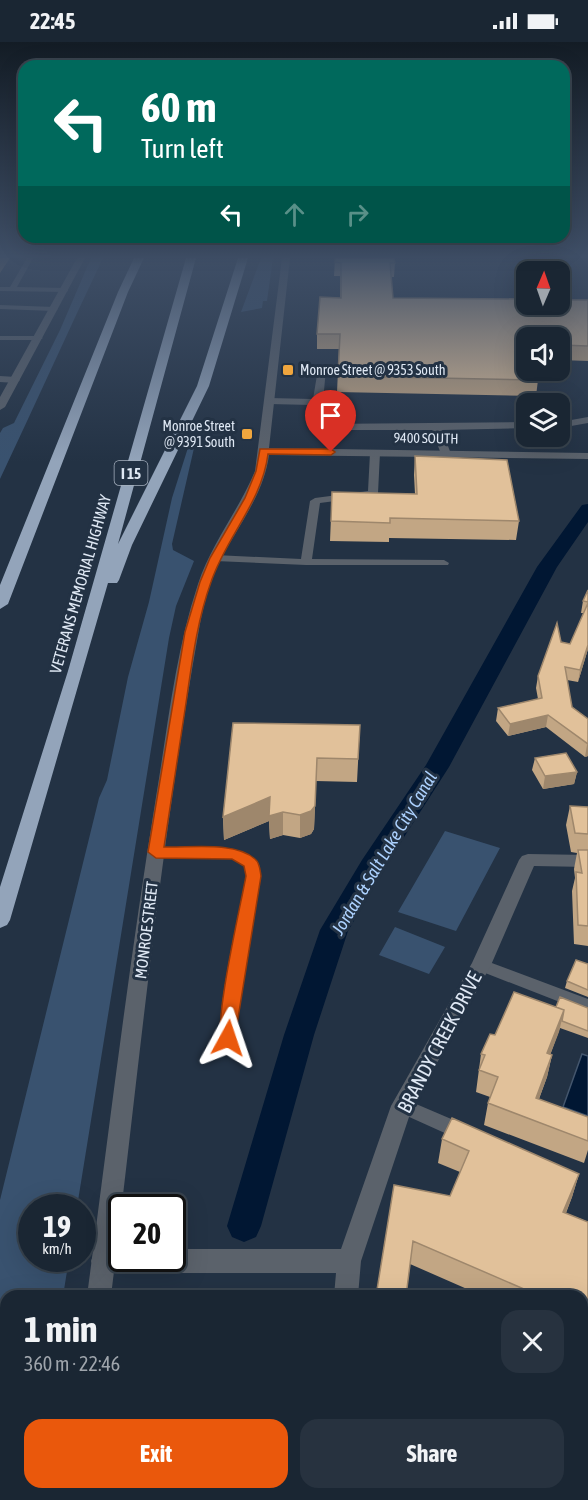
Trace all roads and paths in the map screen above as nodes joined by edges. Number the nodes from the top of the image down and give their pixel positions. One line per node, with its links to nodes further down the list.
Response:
1 (45, 326): 7 (street)
2 (110, 326): 25 (highway)
3 (172, 326): 26 (highway, VETERANS MEMORIAL HIGHWAY / I 15)
4 (222, 326): 26 (highway)
5 (278, 326): 11 (street, MONROE STREET)
6 (0, 338): 7 (lane)
7 (39, 338): 10 (street)
8 (322, 369): 12 (lane)
9 (0, 379): 10 (lane)
10 (16, 380): 13 (street)
11 (269, 401): 12 (lane); 18 (street, MONROE STREET)
12 (318, 402): 17 (lane)
13 (0, 407)
14 (588, 420): 15 (lane)
15 (570, 423)
16 (516, 425): 17 (lane)
17 (436, 427): 20 (lane)
18 (264, 451): 19 (street, 9400 SOUTH); 22 (street, MONROE STREET)
19 (375, 453): 20 (street, 9400 SOUTH); 23 (lane)
20 (446, 454): 21 (street, 9400 SOUTH)
21 (588, 456)
22 (215, 558): 23 (lane); 27 (street, MONROE STREET)
23 (306, 562): 24 (lane)
24 (444, 563)
25 (0, 604)
26 (76, 670): 29 (highway, VETERANS MEMORIAL HIGHWAY / I 15)
27 (156, 852): 32 (lane); 35 (street, MONROE STREET)
28 (588, 861): 30 (street, BRANDY CREEK DRIVE)
29 (0, 920)
30 (481, 964): 31 (lane); 33 (street, BRANDY CREEK DRIVE)
31 (588, 1006)
32 (228, 1038)
33 (402, 1106): 34 (lane); 36 (street, BRANDY CREEK DRIVE)
34 (477, 1138)
35 (103, 1261): 36 (street); 37 (street, MONROE STREET)
36 (349, 1261): 38 (street, BRANDY CREEK DRIVE)
37 (100, 1290)
38 (346, 1290)

